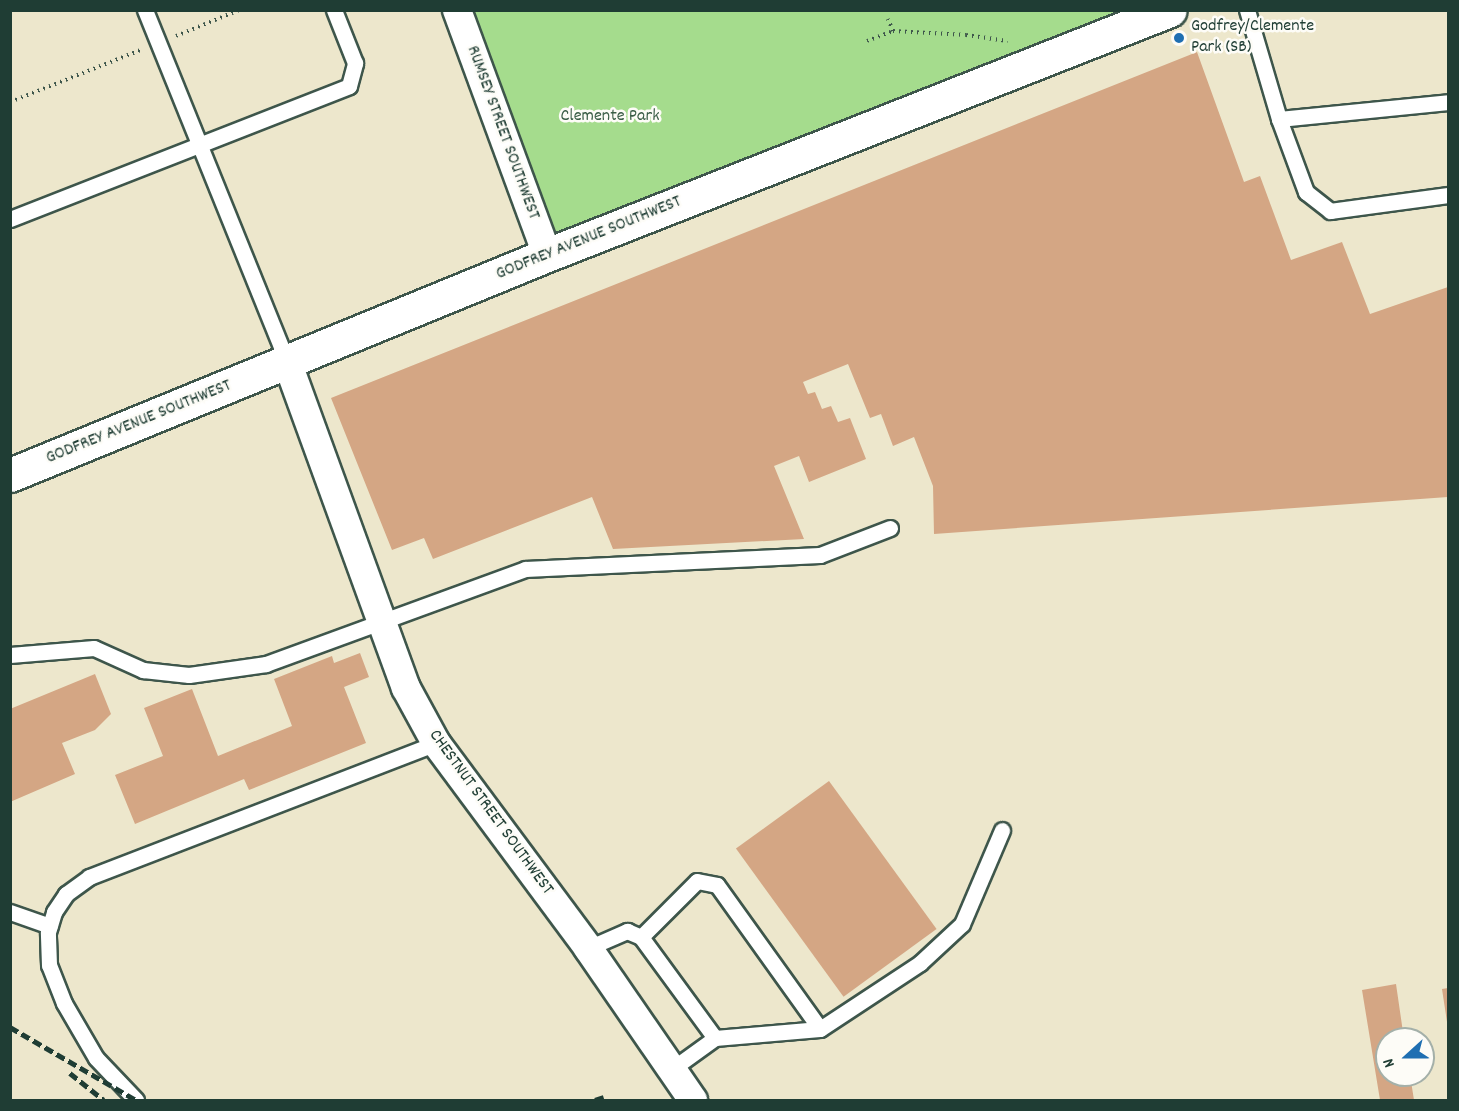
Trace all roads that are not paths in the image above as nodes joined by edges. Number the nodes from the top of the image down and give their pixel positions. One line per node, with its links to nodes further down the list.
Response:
1 (145, 10): 8 (lane)
2 (334, 10): 8 (lane)
3 (458, 10): 11 (street, RUMSEY STREET SOUTHWEST)
4 (1170, 10): 11 (main road, GODFREY AVENUE SOUTHWEST)
5 (1247, 10): 7 (lane)
6 (1449, 102): 7 (lane)
7 (1279, 119): 9 (lane)
8 (200, 145): 10 (lane); 12 (lane)
9 (1449, 195)
10 (10, 219)
11 (547, 255): 12 (main road, GODFREY AVENUE SOUTHWEST)
12 (288, 364): 13 (main road, GODFREY AVENUE SOUTHWEST); 15 (street, CHESTNUT STREET SOUTHWEST)
13 (10, 475)
14 (890, 528): 15 (lane)
15 (381, 620): 16 (lane); 17 (street, CHESTNUT STREET SOUTHWEST)
16 (10, 655)
17 (436, 743): 20 (lane); 22 (street, CHESTNUT STREET SOUTHWEST)
18 (1002, 830): 23 (lane)
19 (10, 912): 20 (lane)
20 (50, 926): 26 (lane)
21 (641, 937): 22 (lane); 23 (lane); 24 (lane)
22 (588, 948): 25 (street, CHESTNUT STREET SOUTHWEST)
23 (820, 1029): 24 (lane)
24 (715, 1038): 25 (lane)
25 (672, 1069): 27 (street, CHESTNUT STREET SOUTHWEST)
26 (136, 1101)
27 (693, 1101)

